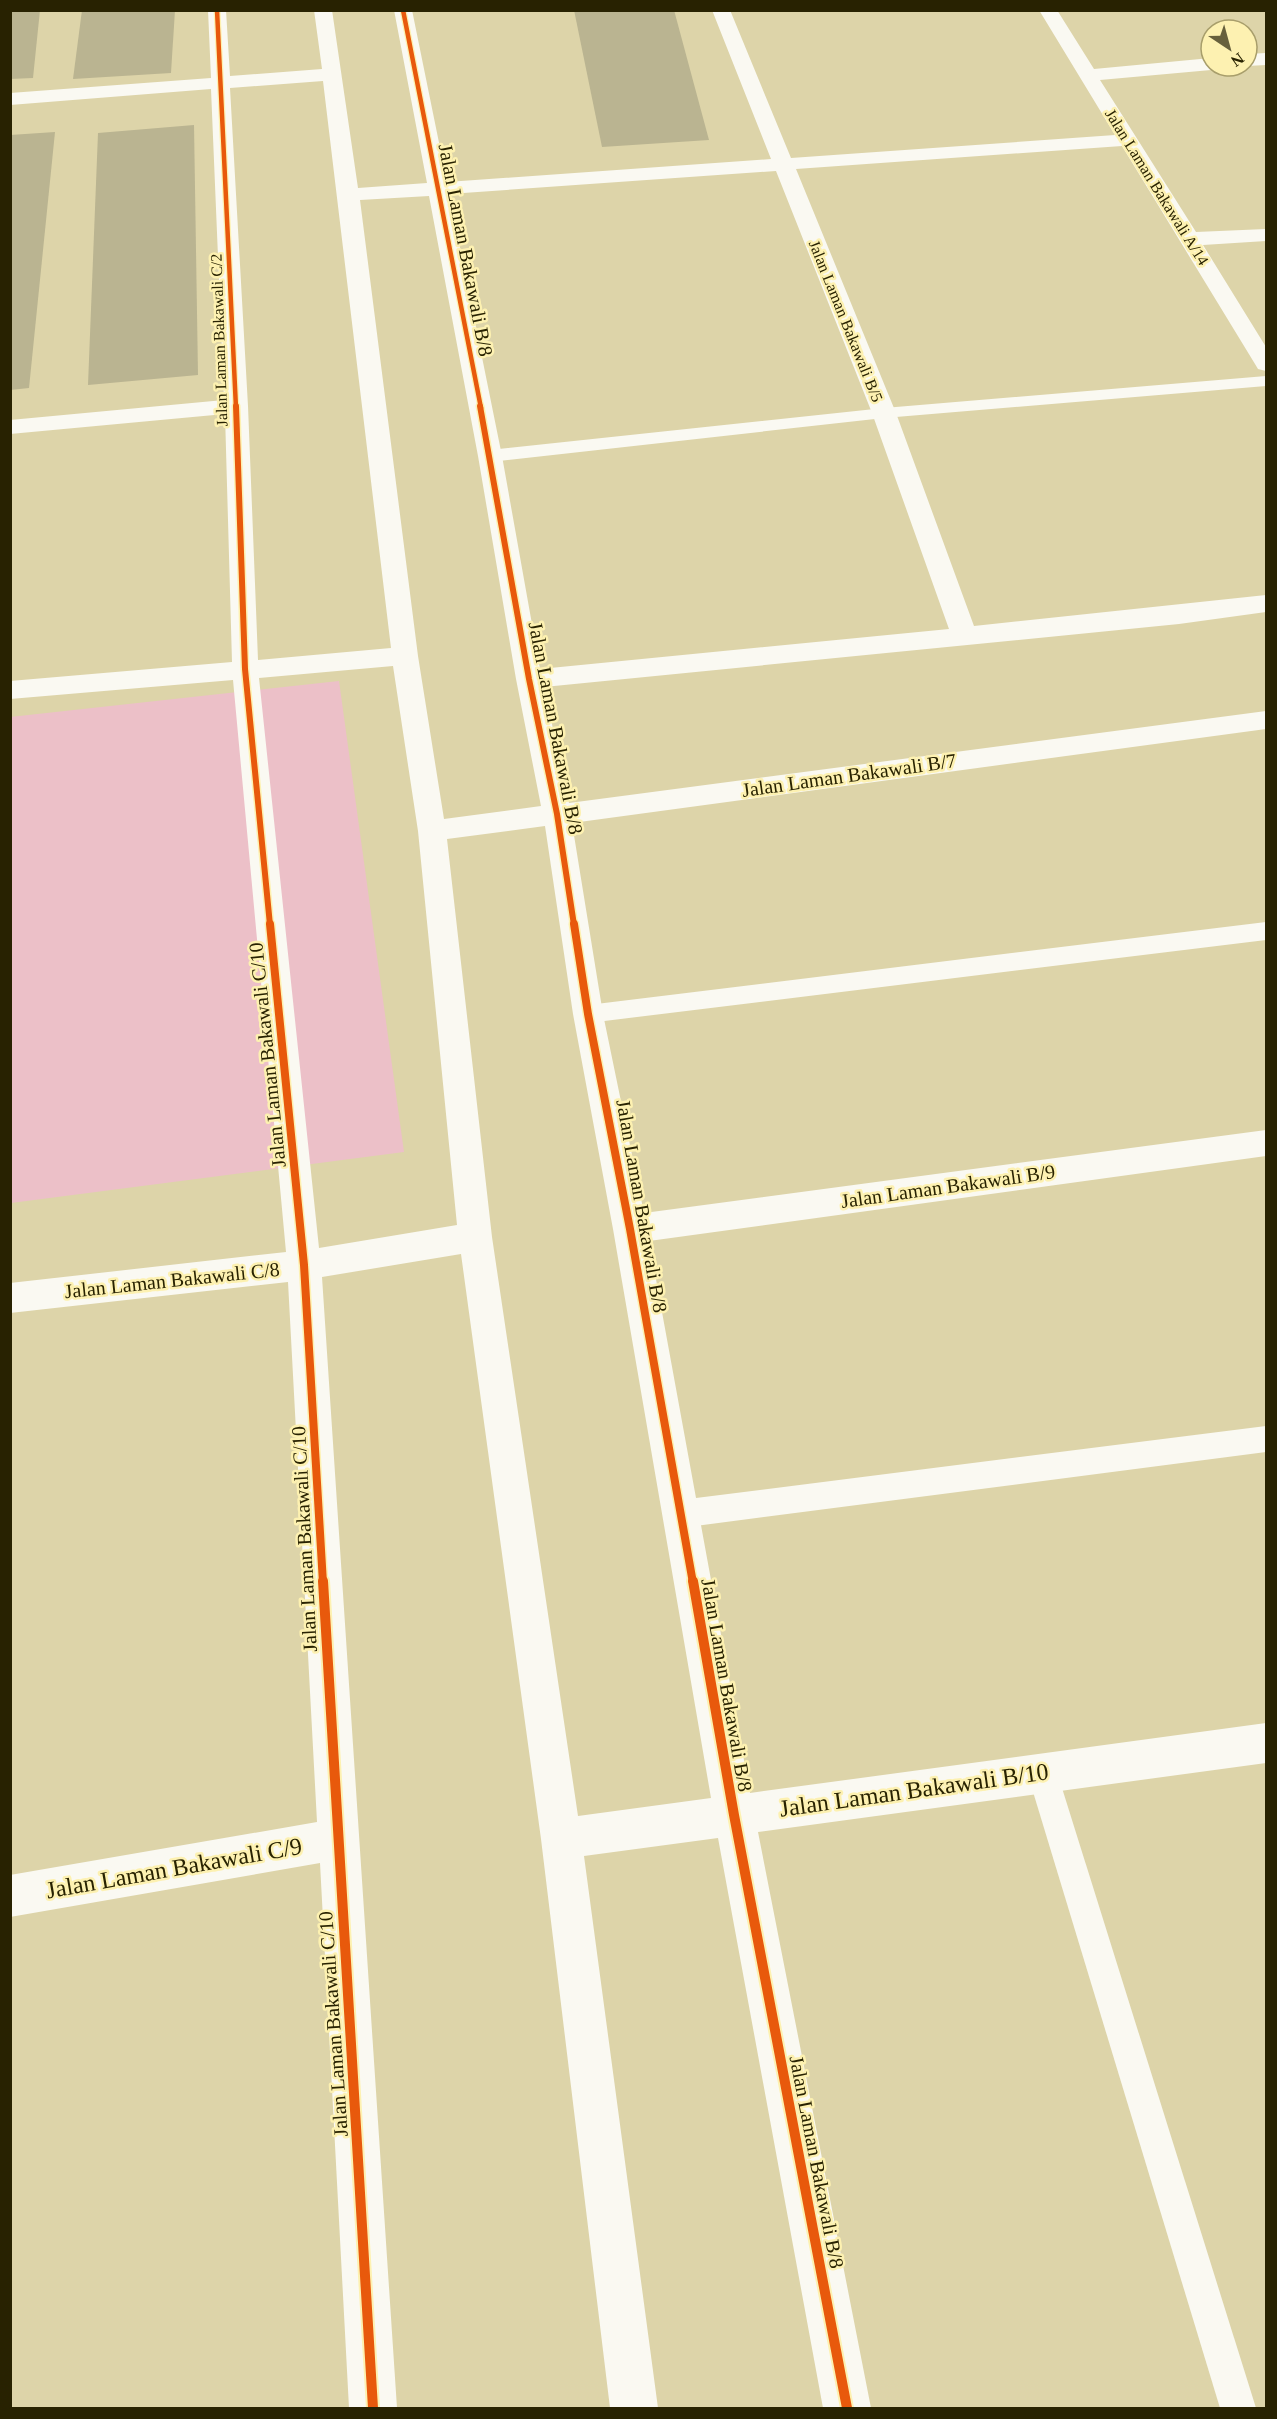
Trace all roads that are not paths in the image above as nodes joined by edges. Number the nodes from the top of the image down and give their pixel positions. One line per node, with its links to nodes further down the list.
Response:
1 (217, 10): 9 (street, Jalan Laman Bakawali C/2)
2 (323, 10): 7 (street)
3 (402, 10): 13 (street, Jalan Laman Bakawali B/8)
4 (721, 10): 12 (street, Jalan Laman Bakawali B/5)
5 (1048, 10): 8 (street, Jalan Laman Bakawali A/14)
6 (1199, 64): 8 (street)
7 (333, 74): 9 (street); 14 (street)
8 (1087, 75): 11 (street, Jalan Laman Bakawali A/14)
9 (221, 82): 10 (street); 19 (street, Jalan Laman Bakawali C/2)
10 (10, 99)
11 (1126, 140): 12 (street); 16 (street, Jalan Laman Bakawali A/14)
12 (781, 164): 13 (street); 20 (street, Jalan Laman Bakawali B/5)
13 (437, 188): 14 (street); 22 (street, Jalan Laman Bakawali B/8)
14 (349, 195): 25 (street)
15 (1266, 235): 16 (street)
16 (1191, 239): 17 (street, Jalan Laman Bakawali A/14)
17 (1266, 364)
18 (1266, 381): 20 (lane)
19 (236, 406): 21 (street); 26 (street, Jalan Laman Bakawali C/2)
20 (884, 413): 22 (lane); 24 (street, Jalan Laman Bakawali B/5)
21 (10, 427)
22 (490, 456): 27 (street, Jalan Laman Bakawali B/8)
23 (1266, 604): 24 (street)
24 (964, 635): 27 (street)
25 (405, 656): 26 (street); 31 (street)
26 (245, 669): 28 (street); 37 (street, Jalan Laman Bakawali C/10)
27 (529, 679): 30 (street, Jalan Laman Bakawali B/8)
28 (10, 690)
29 (1266, 720): 30 (street, Jalan Laman Bakawali B/7)
30 (557, 814): 31 (street, Jalan Laman Bakawali B/7); 33 (street, Jalan Laman Bakawali B/8)
31 (432, 831): 36 (street)
32 (1266, 930): 33 (lane)
33 (588, 1014): 35 (street, Jalan Laman Bakawali B/8)
34 (1266, 1143): 35 (street, Jalan Laman Bakawali B/9)
35 (630, 1228): 40 (street, Jalan Laman Bakawali B/8)
36 (475, 1237): 37 (street, Jalan Laman Bakawali C/8); 45 (street)
37 (304, 1265): 38 (street, Jalan Laman Bakawali C/8); 44 (street, Jalan Laman Bakawali C/10)
38 (10, 1298)
39 (1266, 1439): 40 (lane)
40 (680, 1515): 43 (street, Jalan Laman Bakawali B/8)
41 (1266, 1743): 42 (street, Jalan Laman Bakawali B/10)
42 (1042, 1772): 43 (street, Jalan Laman Bakawali B/10); 50 (lane)
43 (734, 1815): 45 (street, Jalan Laman Bakawali B/10); 49 (street, Jalan Laman Bakawali B/8)
44 (338, 1839): 46 (street, Jalan Laman Bakawali C/9); 47 (street, Jalan Laman Bakawali C/10)
45 (561, 1839): 48 (street)
46 (10, 1896)
47 (373, 2409)
48 (634, 2409)
49 (847, 2409)
50 (1238, 2409)

